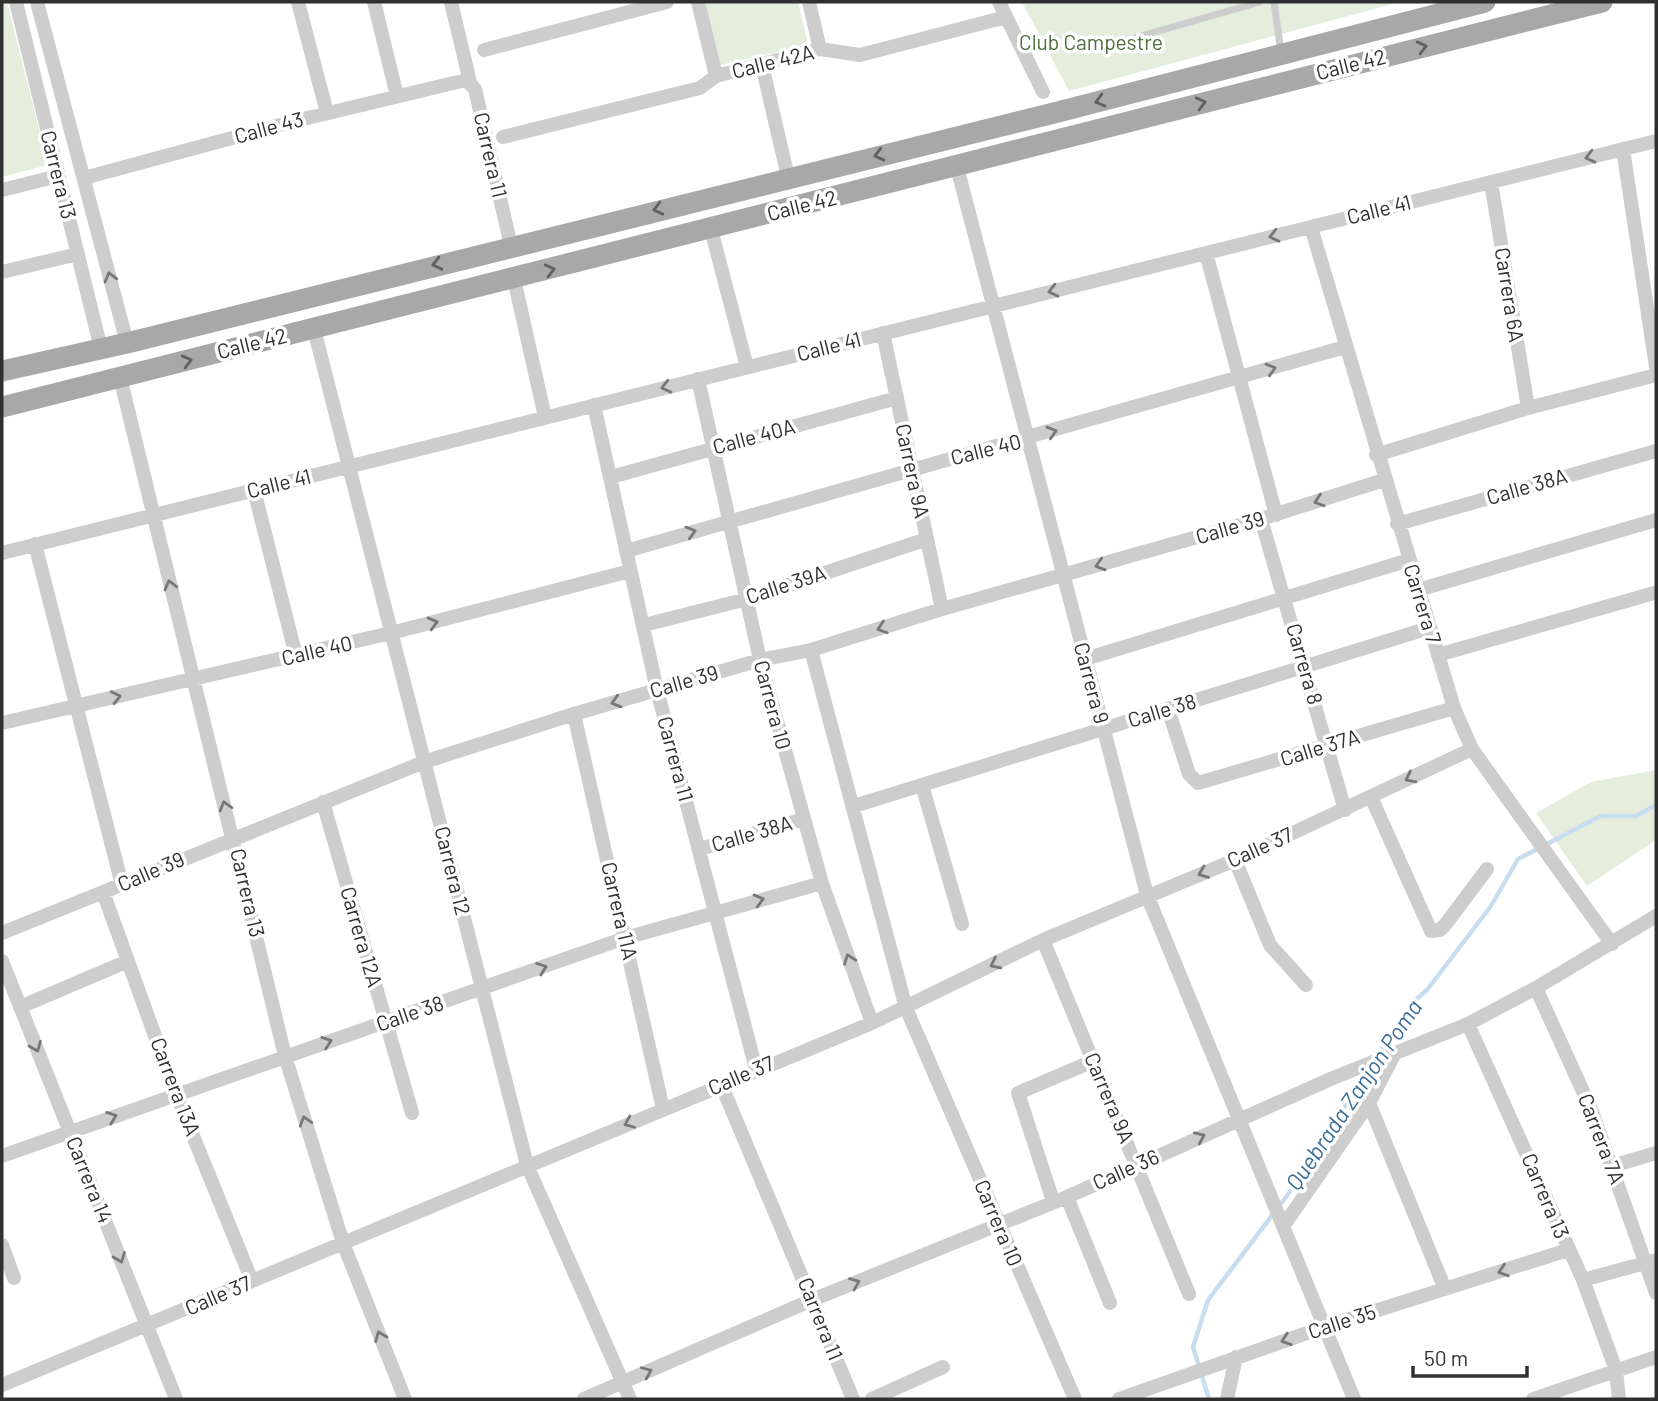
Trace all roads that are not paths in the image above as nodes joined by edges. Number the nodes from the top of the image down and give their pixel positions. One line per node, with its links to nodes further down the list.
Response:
1 (16, 2): 30 (street, Carrera 13)
2 (37, 2): 32 (street, Carrera 13)
3 (298, 2): 25 (street)
4 (374, 2): 24 (street)
5 (451, 2): 22 (street, Carrera 11)
6 (667, 2): 18 (street)
7 (698, 2): 21 (street)
8 (809, 2): 17 (street)
9 (999, 2): 15 (street)
10 (1260, 2): 16 (lane)
11 (1274, 2): 19 (lane)
12 (1485, 2): 19 (main road, Calle 42)
13 (1602, 2): 14 (main road, Calle 42)
14 (1565, 6): 29 (main road, Calle 42, one-way to 14)
15 (1006, 17): 17 (street, Calle 42A); 23 (street)
16 (1099, 48)
17 (820, 49): 20 (street, Calle 42A)
18 (484, 50)
19 (1281, 54): 31 (main road, Calle 42, one-way to 31)
20 (762, 65): 21 (street, Calle 42A); 31 (street)
21 (716, 76): 26 (street, Calle 42A)
22 (470, 82): 24 (street, Calle 43); 37 (street, Carrera 11)
23 (1043, 92)
24 (397, 96): 25 (street, Calle 43)
25 (327, 113): 32 (street, Calle 43)
26 (503, 137)
27 (1656, 141): 28 (street, Calle 41)
28 (1623, 149): 33 (street, Calle 41, one-way to 33); 49 (street)
29 (957, 167): 36 (main road, Calle 42); 42 (street, Carrera 9)
30 (58, 176): 34 (street); 39 (street, Carrera 13)
31 (788, 177): 37 (main road, Calle 42, one-way to 37)
32 (84, 178): 45 (street, Carrera 13, one-way to 32)
33 (1491, 182): 35 (street, Calle 41); 58 (street, Carrera 6A)
34 (2, 190)
35 (1311, 227): 38 (street, Calle 41, one-way to 38); 46 (street, Carrera 7)
36 (711, 229): 41 (main road, Calle 42, one-way to 36); 48 (street)
37 (510, 246): 45 (main road, Calle 42, one-way to 45)
38 (1206, 253): 42 (street, Calle 41, one-way to 42); 53 (street)
39 (78, 254): 40 (street); 47 (street, Carrera 13)
40 (2, 272)
41 (514, 279): 43 (main road, Calle 42); 59 (street)
42 (993, 306): 44 (street, Calle 41); 60 (street, Carrera 9)
43 (314, 329): 52 (main road, Calle 42, one-way to 43); 64 (street, Carrera 12)
44 (883, 333): 48 (street, Calle 41); 55 (street, Carrera 9A)
45 (127, 343): 47 (main road, Calle 42)
46 (1345, 347): 53 (street, Calle 40, one-way to 46); 63 (street, Carrera 7)
47 (101, 349): 50 (main road, Calle 42)
48 (747, 367): 54 (street, Calle 41)
49 (1656, 367)
50 (2, 371)
51 (1656, 375): 58 (street)
52 (120, 377): 57 (main road, Calle 42); 69 (street, Carrera 13)
53 (1240, 378): 60 (street, Calle 40, one-way to 53); 70 (street)
54 (698, 379): 56 (street, Calle 41, one-way to 56); 61 (street, Carrera 10)
55 (897, 398): 61 (street, Calle 40A); 65 (street, Carrera 9A)
56 (594, 405): 59 (street, Calle 41); 66 (street, Carrera 11)
57 (2, 407)
58 (1528, 408): 63 (street)
59 (545, 417): 64 (street, Calle 41)
60 (1028, 440): 65 (street, Calle 40); 81 (street, Carrera 9)
61 (715, 448): 66 (street, Calle 40A); 72 (street, Carrera 10)
62 (1656, 451): 74 (street, Calle 38A)
63 (1376, 455): 67 (street, Carrera 7)
64 (349, 466): 68 (street, Calle 41); 89 (street, Carrera 12)
65 (912, 469): 72 (street, Calle 40); 75 (street, Carrera 9A)
66 (611, 477): 77 (street, Carrera 11)
67 (1384, 480): 70 (street, Calle 39, one-way to 70); 74 (street, Carrera 7)
68 (254, 490): 69 (street, Calle 41); 92 (street)
69 (153, 515): 76 (street, Calle 41); 96 (street, Carrera 13, one-way to 69)
70 (1276, 515): 71 (street, Calle 39)
71 (1261, 519): 81 (street, Calle 39, one-way to 81); 84 (street, Carrera 8)
72 (731, 520): 77 (street, Calle 40, one-way to 72); 85 (street, Carrera 10)
73 (1656, 520): 82 (street)
74 (1397, 524): 79 (street, Carrera 7)
75 (927, 539): 85 (street, Calle 39A); 86 (street, Carrera 9A)
76 (35, 544): 78 (street, Calle 41); 98 (street)
77 (626, 551): 80 (street, Carrera 11)
78 (2, 552)
79 (1409, 560): 82 (street, Carrera 7); 84 (street)
80 (630, 571): 87 (street, Carrera 11); 89 (street, Calle 40, one-way to 80)
81 (1063, 576): 86 (street, Calle 39); 93 (street, Carrera 9)
82 (1418, 590): 88 (street, Carrera 7)
83 (1654, 593): 91 (street)
84 (1285, 598): 93 (street); 95 (street, Carrera 8)
85 (747, 599): 87 (street, Calle 39A); 94 (street, Carrera 10)
86 (942, 609): 90 (street, Calle 39, one-way to 90)
87 (644, 625): 97 (street, Carrera 11)
88 (1429, 628): 91 (street, Carrera 7); 95 (street, Calle 38)
89 (391, 633): 92 (street, Calle 40); 106 (street, Carrera 12)
90 (811, 650): 94 (street, Calle 39); 110 (street, Carrera 10)
91 (1437, 655): 99 (street, Carrera 7)
92 (296, 656): 96 (street, Calle 40)
93 (1085, 659): 103 (street, Carrera 9)
94 (760, 660): 97 (street, Calle 39); 112 (street, Carrera 10)
95 (1306, 666): 100 (street, Calle 38); 104 (street, Carrera 8)
96 (193, 679): 98 (street, Calle 40, one-way to 96); 113 (street, Carrera 13, one-way to 96)
97 (657, 690): 101 (street, Calle 39, one-way to 101); 114 (street, Carrera 11)
98 (74, 706): 102 (street, Calle 40); 118 (street)
99 (1454, 708): 104 (street, Calle 37A); 105 (street, Carrera 7)
100 (1168, 709): 103 (street, Calle 38); 104 (street, Calle 37A)
101 (574, 714): 106 (street, Calle 39); 125 (street, Carrera 11A)
102 (2, 723)
103 (1103, 729): 107 (street, Calle 38); 120 (street, Carrera 9)
104 (1328, 747): 111 (street, Carrera 8)
105 (1472, 749): 108 (street, Calle 37, one-way to 108); 127 (street, Carrera 7)
106 (424, 762): 109 (street, Calle 39); 131 (street, Carrera 12)
107 (922, 785): 110 (street, Calle 38); 123 (street)
108 (1371, 797): 111 (street, Calle 37); 116 (street)
109 (323, 802): 113 (street, Calle 39); 135 (street, Carrera 12A)
110 (854, 806): 134 (street, Carrera 10)
111 (1345, 810): 115 (street, Calle 37)
112 (804, 819): 114 (street, Calle 38A); 117 (street, Carrera 10)
113 (234, 837): 118 (street, Calle 39); 138 (street, Carrera 13)
114 (699, 849): 121 (street, Carrera 11)
115 (1235, 860): 120 (street, Calle 37, one-way to 120); 130 (street)
116 (1487, 869)
117 (822, 883): 121 (street, Calle 38, one-way to 117); 136 (street, Carrera 10, one-way to 117)
118 (122, 885): 119 (street, Calle 39)
119 (103, 892): 124 (street, Calle 39); 129 (street, Carrera 13A)
120 (1146, 895): 126 (street, Calle 37); 147 (street, Carrera 9)
121 (716, 912): 125 (street, Calle 38); 141 (street, Carrera 11)
122 (1656, 916): 127 (street, Calle 36)
123 (962, 924)
124 (2, 933)
125 (625, 938): 131 (street, Calle 38, one-way to 125); 145 (street, Carrera 11A)
126 (1043, 940): 134 (street, Calle 37, one-way to 134); 140 (street, Carrera 9A)
127 (1612, 944): 132 (street, Calle 36)
128 (2, 961): 133 (street, Carrera 14)
129 (128, 961): 133 (street); 143 (street, Carrera 13A)
130 (1306, 985)
131 (482, 989): 135 (street, Calle 38); 152 (street, Carrera 12)
132 (1536, 989): 137 (street, Calle 36); 153 (street, Carrera 7A)
133 (20, 1007): 148 (street, Carrera 14, one-way to 148)
134 (906, 1008): 136 (street, Calle 37); 156 (street, Carrera 10)
135 (385, 1022): 138 (street, Calle 38, one-way to 135); 146 (street, Carrera 12A)
136 (872, 1023): 141 (street, Calle 37)
137 (1468, 1024): 139 (street, Calle 36); 159 (street, Carrera 13)
138 (285, 1056): 143 (street, Calle 38); 157 (street, Carrera 13, one-way to 138)
139 (1387, 1058): 144 (street); 147 (street, Calle 36)
140 (1093, 1061): 151 (street, Carrera 9A); 154 (street)
141 (756, 1069): 142 (street, Calle 37)
142 (721, 1084): 145 (street, Calle 37); 167 (street, Carrera 11)
143 (176, 1094): 148 (street, Calle 38, one-way to 143); 163 (street, Carrera 13A)
144 (1369, 1103): 155 (street); 164 (street)
145 (663, 1109): 152 (street, Calle 37, one-way to 152)
146 (412, 1113)
147 (1240, 1120): 151 (street, Calle 36, one-way to 147); 155 (street, Carrera 9)
148 (70, 1132): 150 (street, Calle 38); 169 (street, Carrera 14, one-way to 169)
149 (1656, 1153): 153 (street)
150 (2, 1156)
151 (1138, 1165): 154 (street, Calle 36); 166 (street, Carrera 9A)
152 (527, 1166): 157 (street, Calle 37); 175 (street, Carrera 12)
153 (1612, 1166): 160 (street, Carrera 7A)
154 (1060, 1199): 156 (street, Calle 36); 168 (street)
155 (1282, 1220): 170 (street)
156 (998, 1224): 167 (street, Calle 36, one-way to 156); 183 (street, Carrera 10)
157 (343, 1243): 163 (street, Calle 37); 178 (street, Carrera 13, one-way to 157)
158 (2, 1245): 161 (street)
159 (1568, 1250): 162 (street, Carrera 13); 164 (street, Calle 35, one-way to 164)
160 (1651, 1261): 162 (street); 165 (street, Carrera 7A)
161 (14, 1278)
162 (1583, 1280): 174 (street, Carrera 13)
163 (252, 1281): 169 (street, Calle 37)
164 (1445, 1289): 170 (street, Calle 35)
165 (1656, 1293)
166 (1189, 1294)
167 (813, 1300): 175 (street, Calle 36, one-way to 167); 181 (street, Carrera 11)
168 (1110, 1303)
169 (147, 1326): 176 (street, Calle 37); 177 (street, Carrera 14)
170 (1324, 1327): 171 (street, Calle 35, one-way to 171); 186 (street)
171 (1236, 1357): 184 (street, Calle 35); 185 (street)
172 (1656, 1357): 174 (street)
173 (943, 1367): 182 (street)
174 (1616, 1370): 187 (street); 188 (street, Carrera 13)
175 (623, 1382): 179 (street, Calle 36); 180 (street, Carrera 12)
176 (2, 1385)
177 (176, 1399)
178 (405, 1399)
179 (584, 1399)
180 (630, 1399)
181 (853, 1399)
182 (872, 1399)
183 (1075, 1399)
184 (1119, 1399)
185 (1227, 1399)
186 (1354, 1399)
187 (1533, 1399)
188 (1619, 1399)

